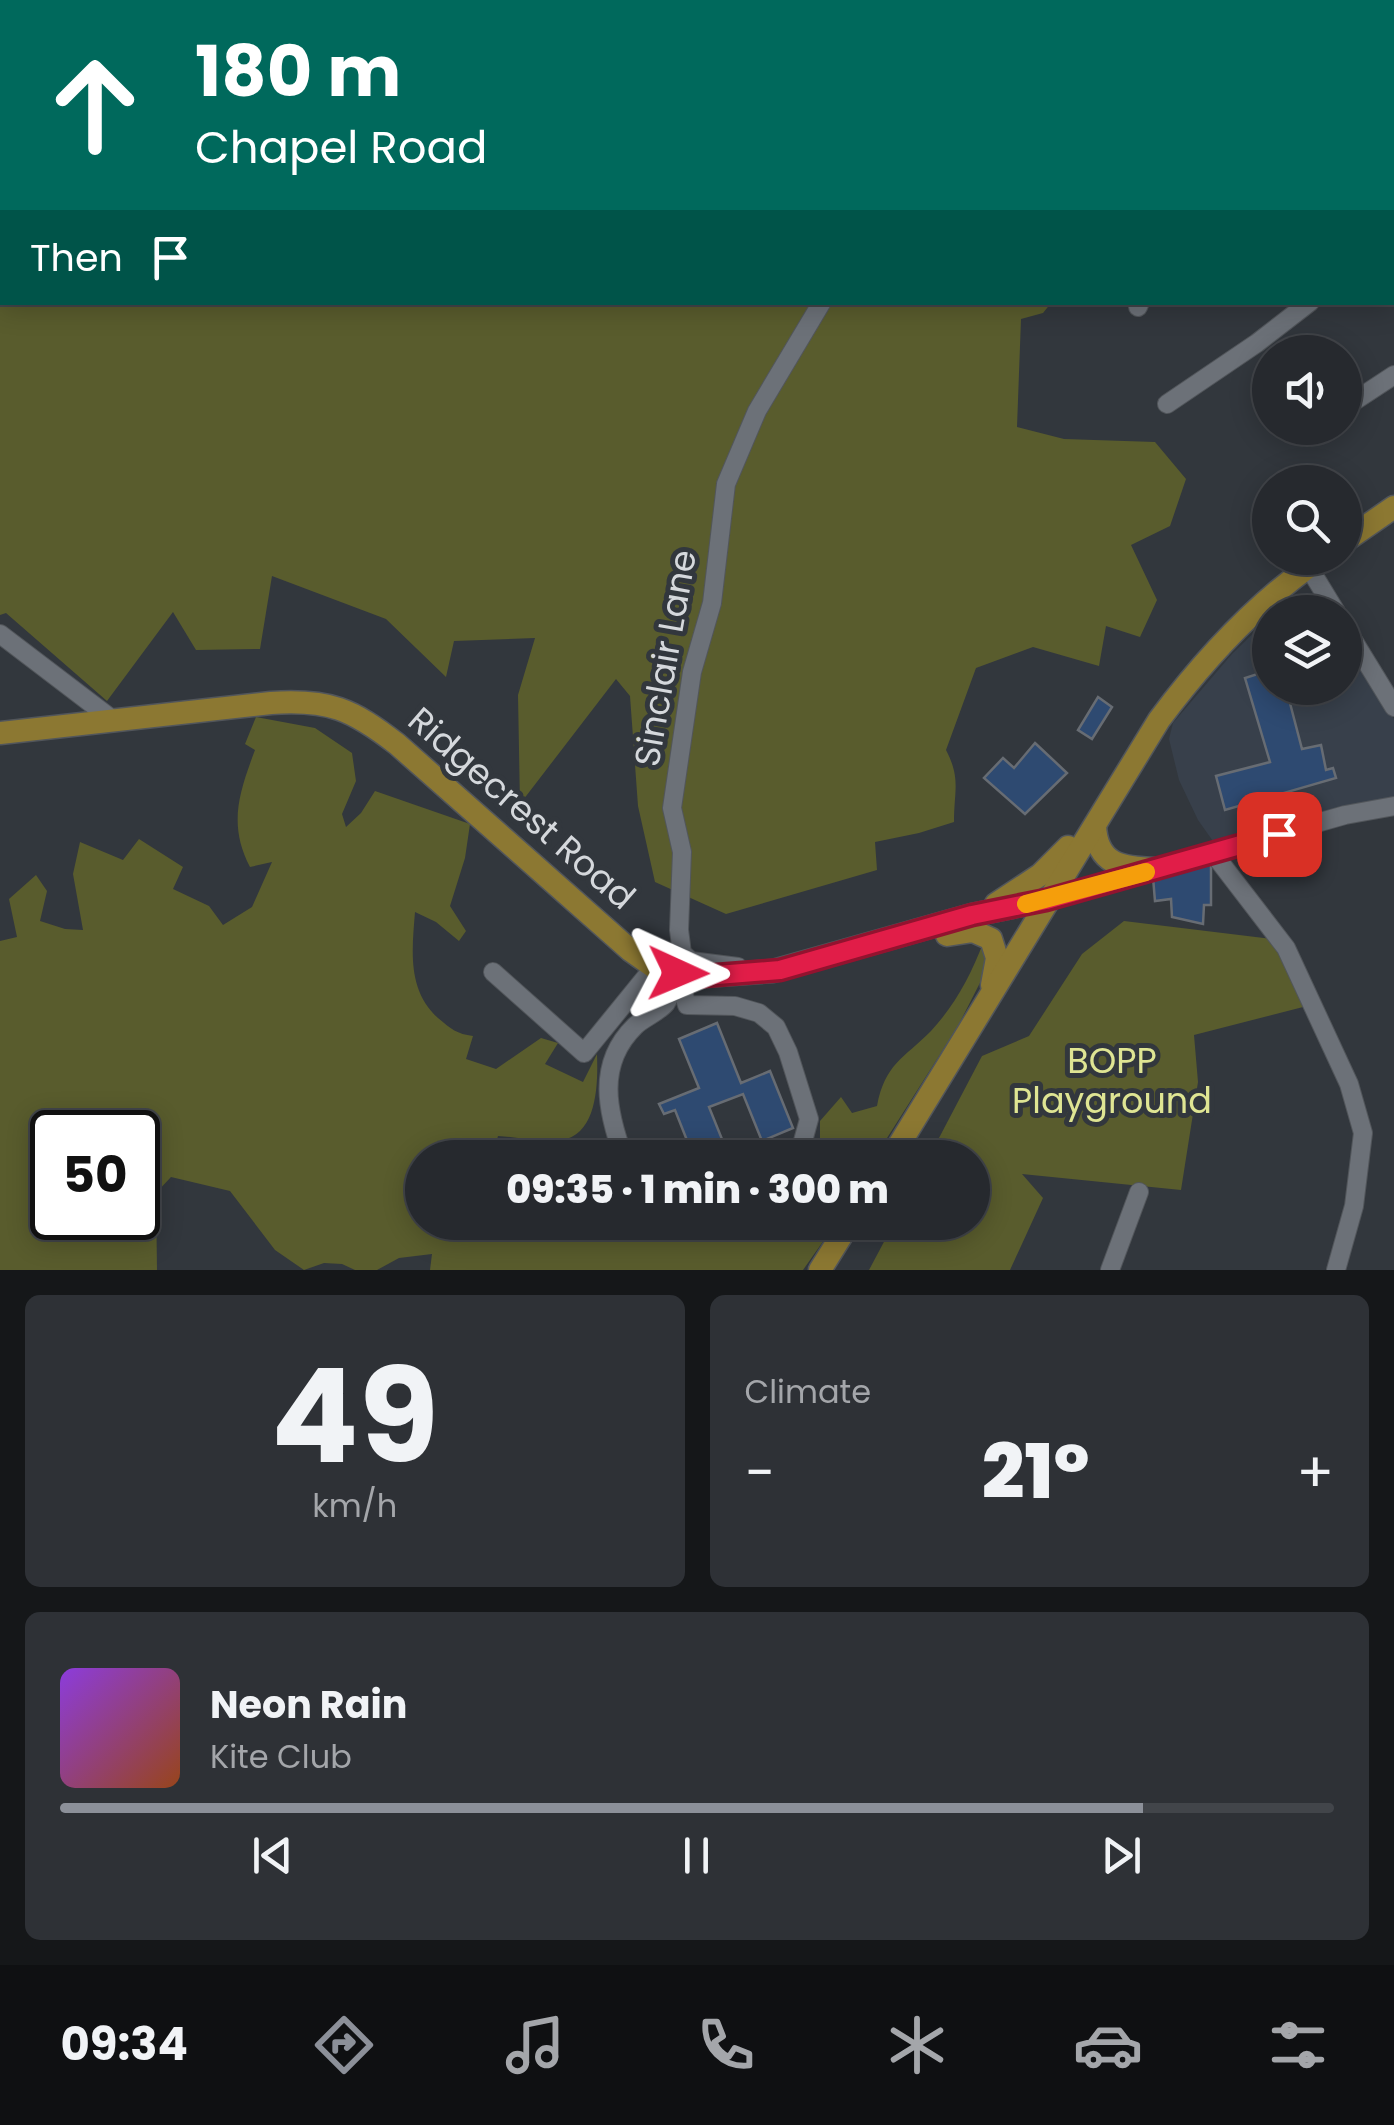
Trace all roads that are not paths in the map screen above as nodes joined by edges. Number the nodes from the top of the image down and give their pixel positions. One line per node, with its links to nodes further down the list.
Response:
1 (820, 305): 23 (street, Sinclair Lane)
2 (1306, 305): 5 (street)
3 (1394, 375): 4 (street)
4 (1362, 396)
5 (1167, 404)
6 (1394, 507): 7 (main road)
7 (1362, 529)
8 (1299, 575): 14 (main road)
9 (0, 634): 12 (street)
10 (1362, 654): 11 (street)
11 (1394, 707)
12 (113, 720): 13 (main road, Ridgecrest Road); 22 (main road, Ridgecrest Road)
13 (0, 732)
14 (1136, 756): 16 (main road); 20 (main road)
15 (1394, 806): 17 (street)
16 (1095, 826): 18 (main road); 19 (main road)
17 (1214, 854): 18 (street); 30 (street)
18 (1156, 869): 19 (street)
19 (1046, 900): 20 (main road); 25 (main road)
20 (984, 912): 21 (main road)
21 (875, 943): 23 (main road); 25 (main road)
22 (666, 970): 23 (main road); 24 (street); 26 (street); 27 (street)
23 (773, 971)
24 (493, 972)
25 (990, 995): 28 (main road)
26 (618, 1140)
27 (803, 1140)
28 (902, 1140)
29 (1139, 1192): 33 (street)
30 (1348, 1231): 34 (street); 35 (street)
31 (839, 1240): 32 (main road)
32 (820, 1270)
33 (1110, 1270)
34 (1336, 1270)
35 (1347, 1270)

